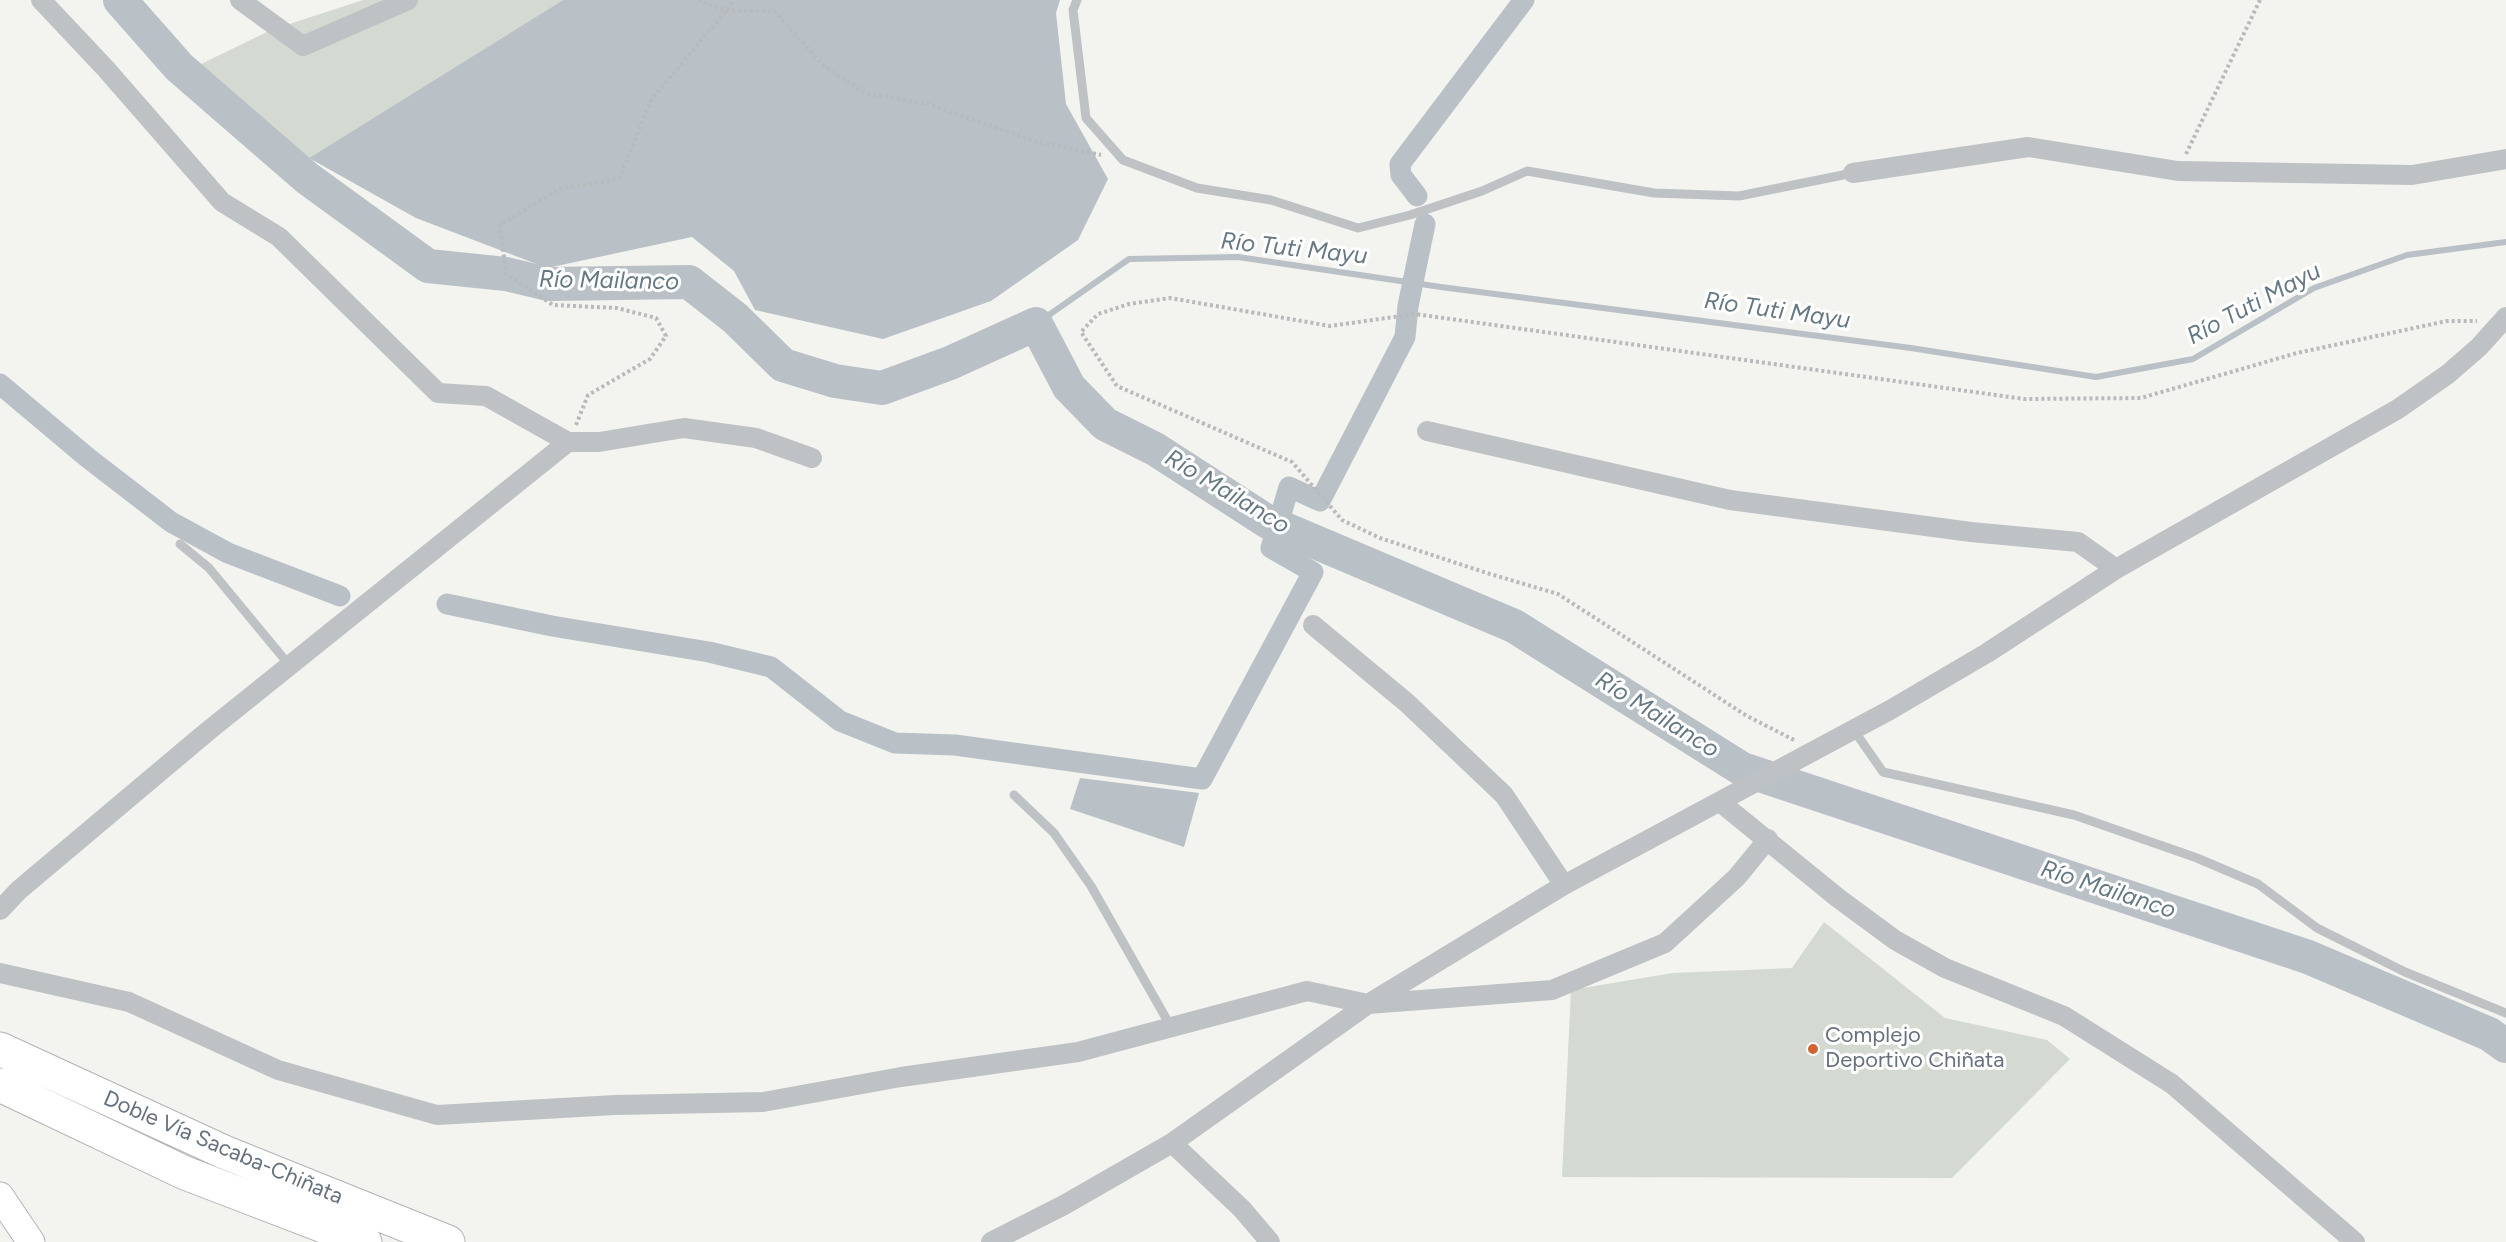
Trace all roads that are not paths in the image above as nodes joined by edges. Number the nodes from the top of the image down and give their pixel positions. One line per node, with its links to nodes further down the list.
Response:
1 (41, 0): 9 (street)
2 (240, 0): 3 (street)
3 (408, 0)
4 (1077, 0): 6 (lane)
5 (2506, 159): 6 (street)
6 (1853, 173)
7 (2504, 319): 12 (street)
8 (1427, 431): 12 (street)
9 (568, 442): 10 (street); 14 (street)
10 (812, 458)
11 (180, 544): 14 (lane)
12 (2116, 570): 15 (street)
13 (1313, 625): 19 (street)
14 (290, 666): 20 (street)
15 (1853, 729): 17 (street); 23 (lane)
16 (1014, 795): 24 (lane)
17 (1720, 802): 18 (street); 19 (street)
18 (1768, 839): 22 (street); 34 (street)
19 (1564, 885): 22 (street)
20 (0, 910)
21 (0, 973): 24 (street)
22 (1368, 1004): 24 (street); 27 (street)
23 (2506, 1013)
24 (1171, 1027)
25 (0, 1049): 31 (highway, Doble Vía Sacaba-Chiñata)
26 (0, 1085): 30 (highway, Doble Vía Sacaba-Chiñata)
27 (1172, 1143): 32 (street); 33 (street)
28 (0, 1196): 29 (street)
29 (21, 1238)
30 (365, 1242)
31 (448, 1242)
32 (991, 1242)
33 (1270, 1242)
34 (2355, 1242)

